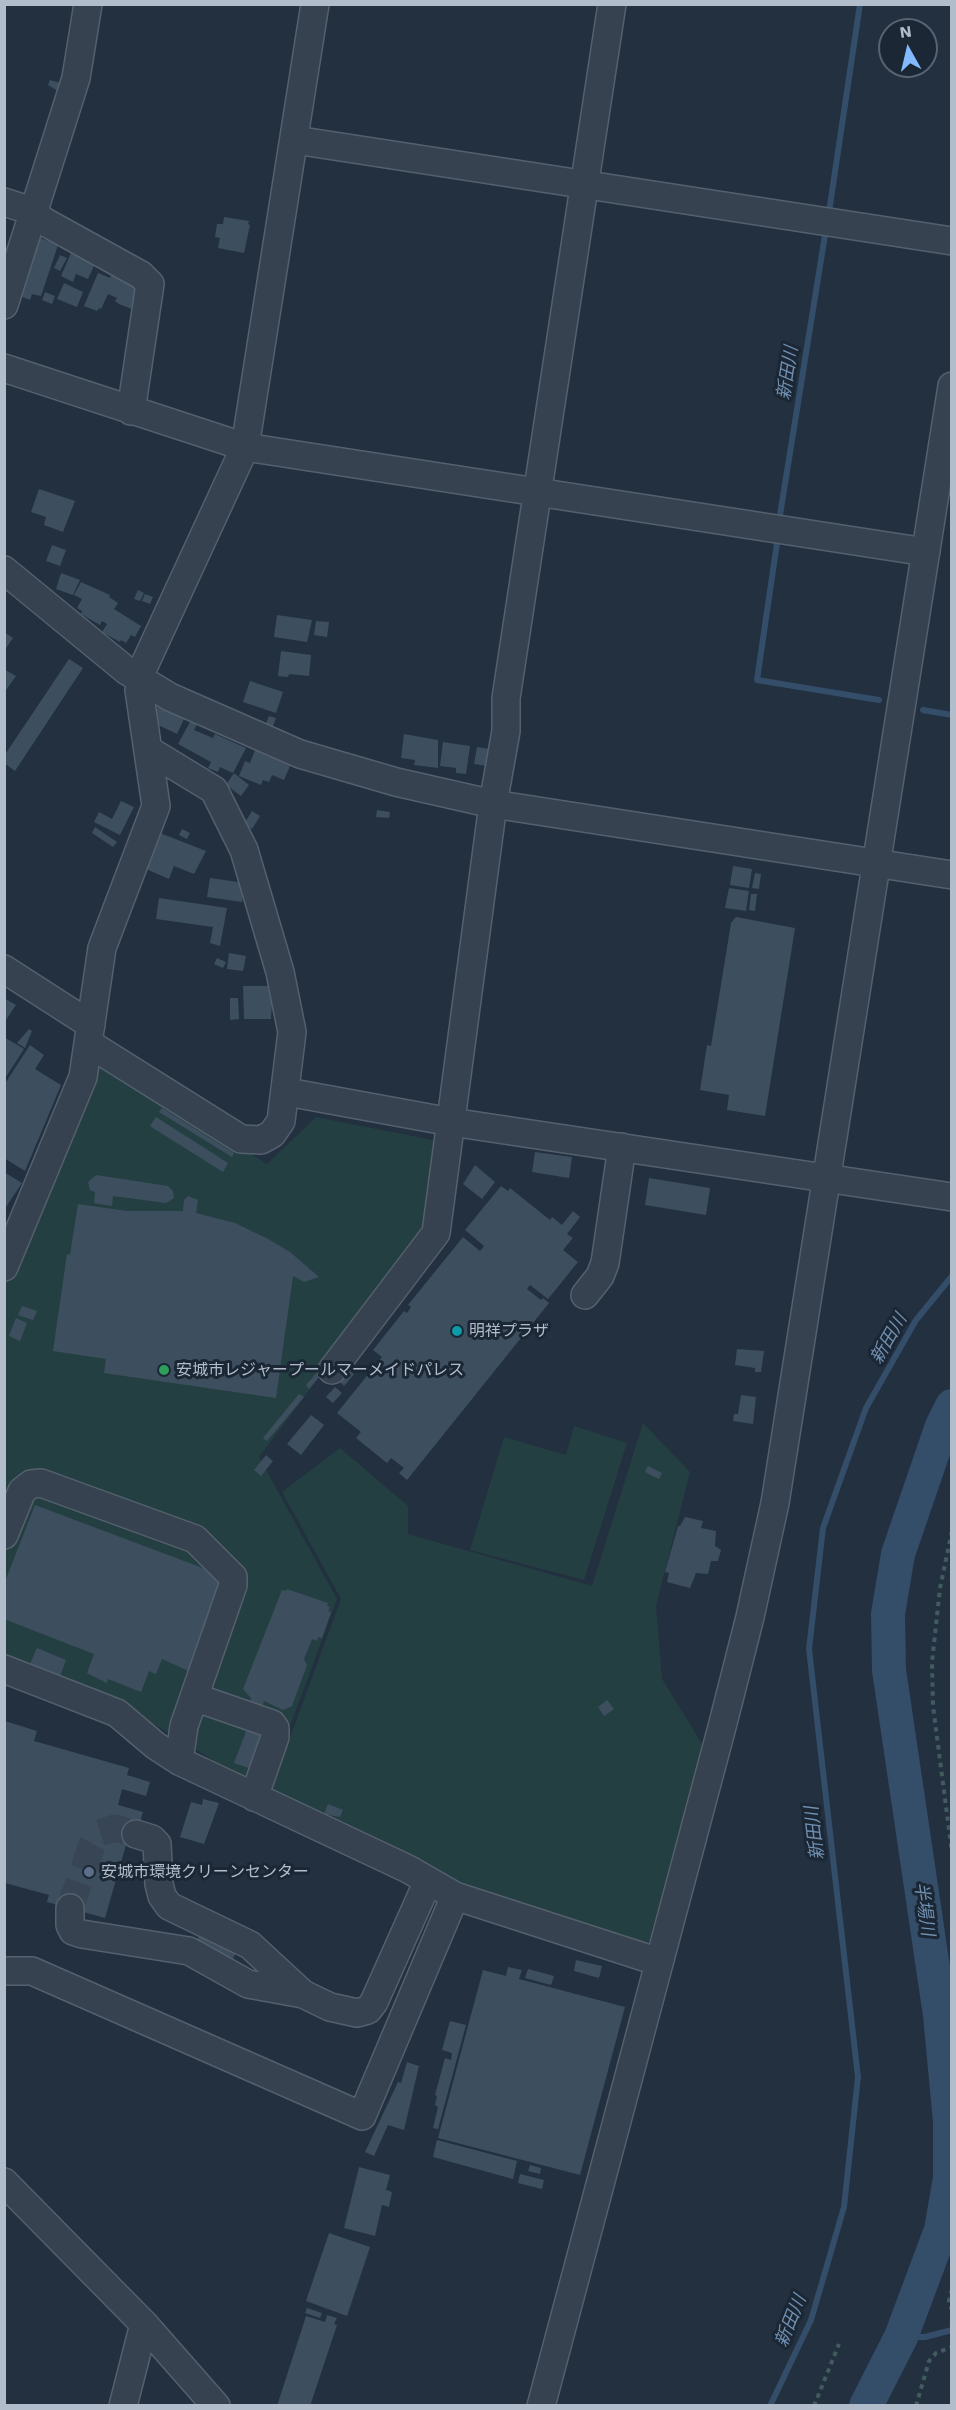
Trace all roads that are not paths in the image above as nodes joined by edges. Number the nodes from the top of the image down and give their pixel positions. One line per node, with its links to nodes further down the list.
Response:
1 (88, 4): 7 (street)
2 (315, 4): 4 (street)
3 (612, 4): 5 (street)
4 (295, 140): 5 (street); 13 (street)
5 (585, 183): 8 (street); 14 (street)
6 (4, 202): 7 (street)
7 (34, 214): 9 (street); 12 (street)
8 (951, 241)
9 (4, 305)
10 (4, 368): 12 (street)
11 (951, 386): 15 (street)
12 (130, 411): 13 (street)
13 (245, 447): 14 (street); 17 (street)
14 (537, 492): 15 (street); 19 (street)
15 (926, 552): 20 (street)
16 (4, 570): 17 (street)
17 (140, 679): 18 (street); 19 (street)
18 (150, 751): 23 (street); 24 (street)
19 (493, 804): 20 (street); 25 (street)
20 (876, 863): 21 (street); 27 (street)
21 (951, 875)
22 (4, 969): 23 (street)
23 (89, 1034): 24 (street); 29 (street)
24 (287, 1092): 25 (street)
25 (451, 1122): 26 (street); 31 (street)
26 (622, 1148): 27 (street); 30 (street)
27 (825, 1176): 28 (street); 41 (street)
28 (951, 1197)
29 (4, 1267)
30 (585, 1295)
31 (332, 1370)
32 (4, 1535): 34 (street)
33 (4, 1669): 35 (street)
34 (194, 1696): 35 (street); 36 (street)
35 (179, 1761): 36 (street)
36 (254, 1797): 38 (street)
37 (136, 1834): 43 (street)
38 (428, 1881): 39 (street); 43 (street)
39 (455, 1896): 41 (street); 42 (street)
40 (70, 1908): 43 (street)
41 (659, 1962): 48 (street)
42 (4, 1971)
43 (303, 1994)
44 (4, 2182): 45 (street)
45 (144, 2324): 46 (street); 47 (street)
46 (123, 2406)
47 (216, 2406)
48 (541, 2406)

